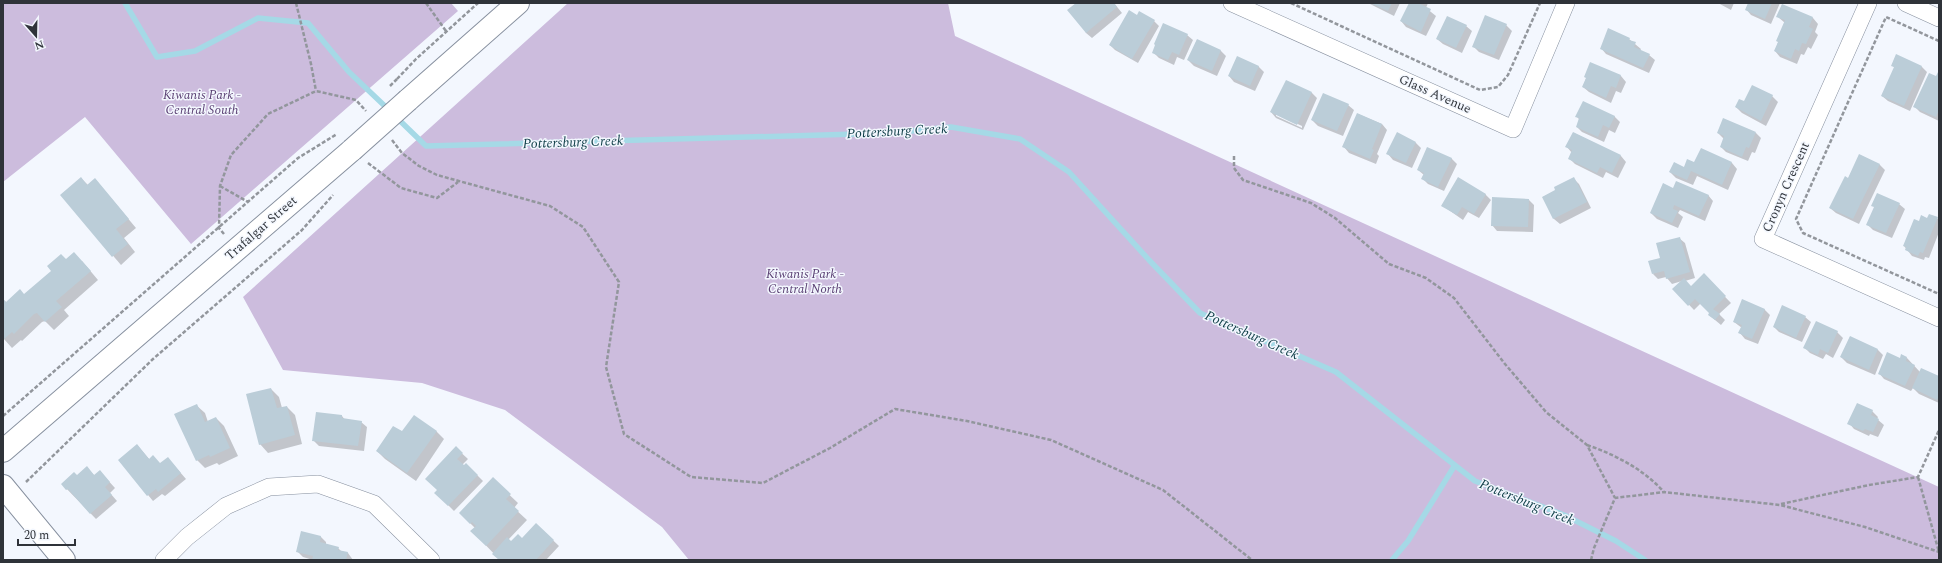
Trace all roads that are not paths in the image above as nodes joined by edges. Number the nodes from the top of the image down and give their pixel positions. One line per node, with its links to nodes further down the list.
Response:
1 (518, 3): 8 (main road, Trafalgar Street, bridge)
2 (1232, 3): 3 (street, Glass Avenue)
3 (1566, 3)
4 (1868, 3): 7 (street, Cronyn Crescent)
5 (1906, 3): 6 (street)
6 (1939, 18)
7 (1939, 318)
8 (3, 451)
9 (3, 486): 10 (main road)
10 (64, 560)
11 (164, 560): 12 (street)
12 (431, 560)

